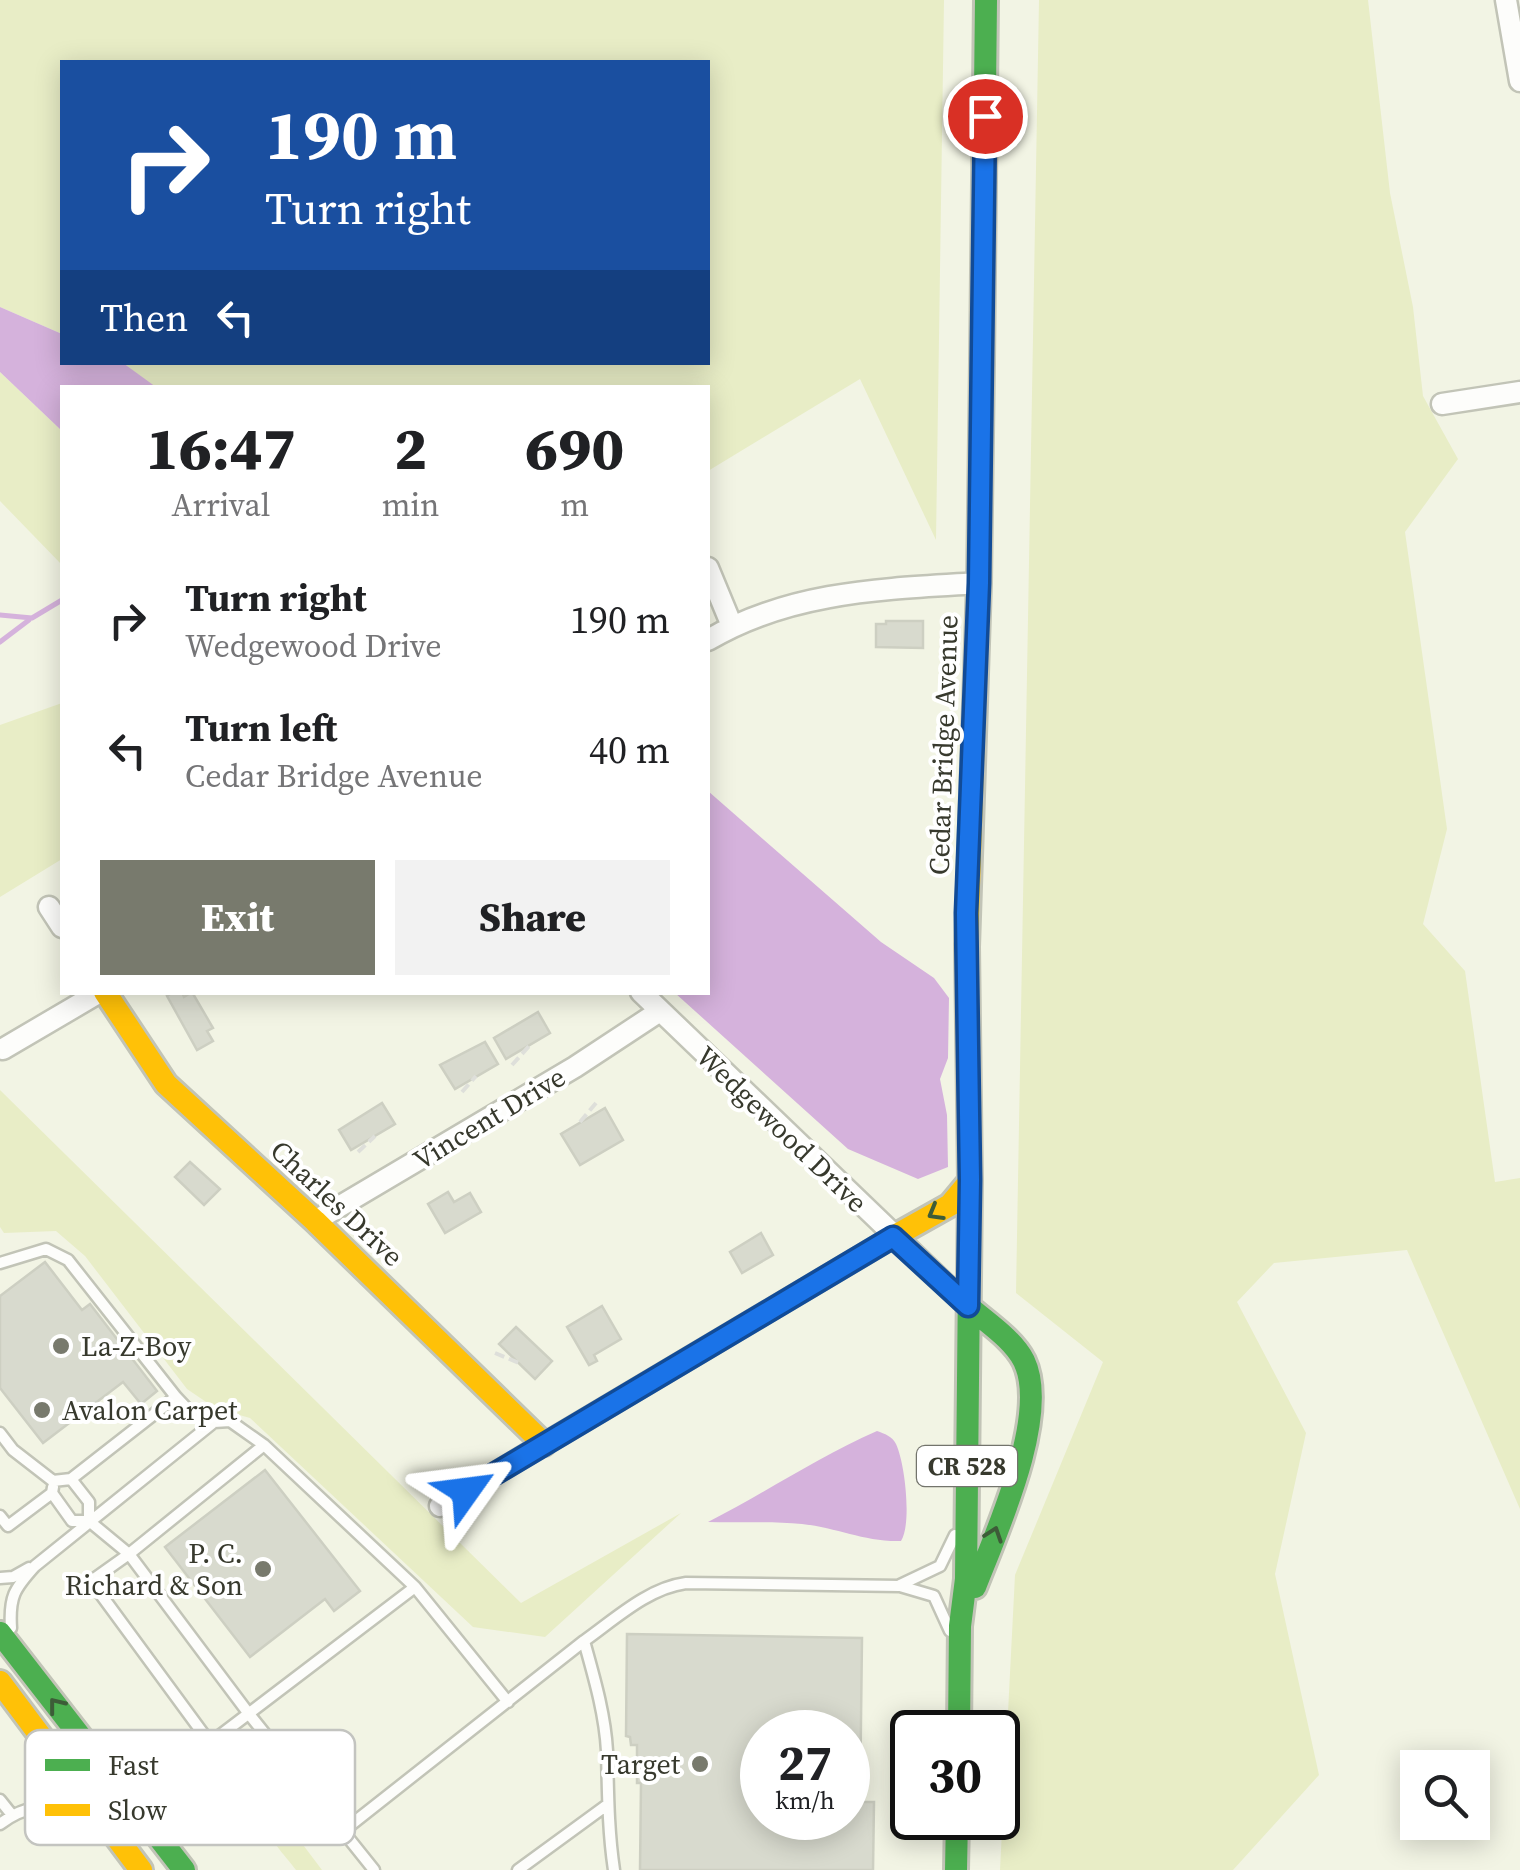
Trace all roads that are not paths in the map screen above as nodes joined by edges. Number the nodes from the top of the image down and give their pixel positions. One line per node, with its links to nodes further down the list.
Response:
1 (986, 0): 7 (main road, Cedar Bridge Avenue / CR 528)
2 (1506, 0): 3 (street)
3 (1520, 75)
4 (1520, 392): 5 (street)
5 (1442, 404)
6 (710, 573): 8 (street)
7 (979, 583): 8 (street); 17 (main road, Cedar Bridge Avenue / CR 528)
8 (732, 626): 9 (street)
9 (710, 639)
10 (49, 907): 11 (street)
11 (60, 925)
12 (98, 995): 16 (street)
13 (105, 995): 18 (main road, Charles Drive)
14 (644, 995): 15 (street, Wedgewood Drive)
15 (660, 1011): 18 (street, Vincent Drive); 19 (street, Wedgewood Drive)
16 (3, 1049)
17 (970, 1180): 19 (main road, one-way to 19); 21 (main road, Cedar Bridge Avenue / CR 528)
18 (315, 1221): 26 (main road, Charles Drive)
19 (893, 1237): 21 (street, Wedgewood Drive); 26 (street)
20 (0, 1263): 22 (lane)
21 (968, 1306): 30 (main road, Cedar Bridge Avenue / CR 528); 38 (main road, one-way to 21)
22 (176, 1398): 23 (lane); 27 (lane)
23 (214, 1422): 25 (lane); 32 (lane)
24 (0, 1433): 28 (lane)
25 (264, 1444): 33 (lane); 36 (lane)
26 (544, 1444): 29 (street)
27 (71, 1479): 28 (lane); 32 (lane)
28 (53, 1487): 31 (lane); 32 (lane)
29 (440, 1506)
30 (966, 1514): 37 (lane); 38 (main road, Cedar Bridge Avenue / CR 528)
31 (0, 1516)
32 (89, 1522): 33 (lane); 34 (lane)
33 (129, 1554): 45 (lane); 48 (lane)
34 (35, 1566): 35 (lane); 40 (lane)
35 (0, 1578)
36 (415, 1586): 43 (lane); 45 (lane)
37 (900, 1586): 39 (lane); 41 (lane)
38 (960, 1626): 41 (main road, Cedar Bridge Avenue / CR 528)
39 (584, 1641): 43 (lane); 52 (lane)
40 (6, 1642): 47 (main road, one-way to 40)
41 (961, 1654): 44 (main road, Cedar Bridge Avenue / CR 528)
42 (0, 1682): 46 (main road)
43 (508, 1702): 55 (lane)
44 (960, 1710)
45 (249, 1714): 49 (lane); 50 (lane)
46 (36, 1730)
47 (74, 1730)
48 (200, 1730)
49 (227, 1730)
50 (262, 1730)
51 (0, 1800): 54 (lane)
52 (607, 1805): 66 (lane); 67 (lane)
53 (25, 1811): 54 (lane)
54 (18, 1813): 56 (lane)
55 (355, 1821)
56 (0, 1824)
57 (957, 1840): 68 (main road)
58 (122, 1845): 62 (main road)
59 (164, 1845): 63 (main road)
60 (167, 1845): 64 (lane)
61 (353, 1845): 65 (lane)
62 (141, 1870)
63 (184, 1870)
64 (197, 1870)
65 (374, 1870)
66 (518, 1870)
67 (614, 1870)
68 (956, 1870)

